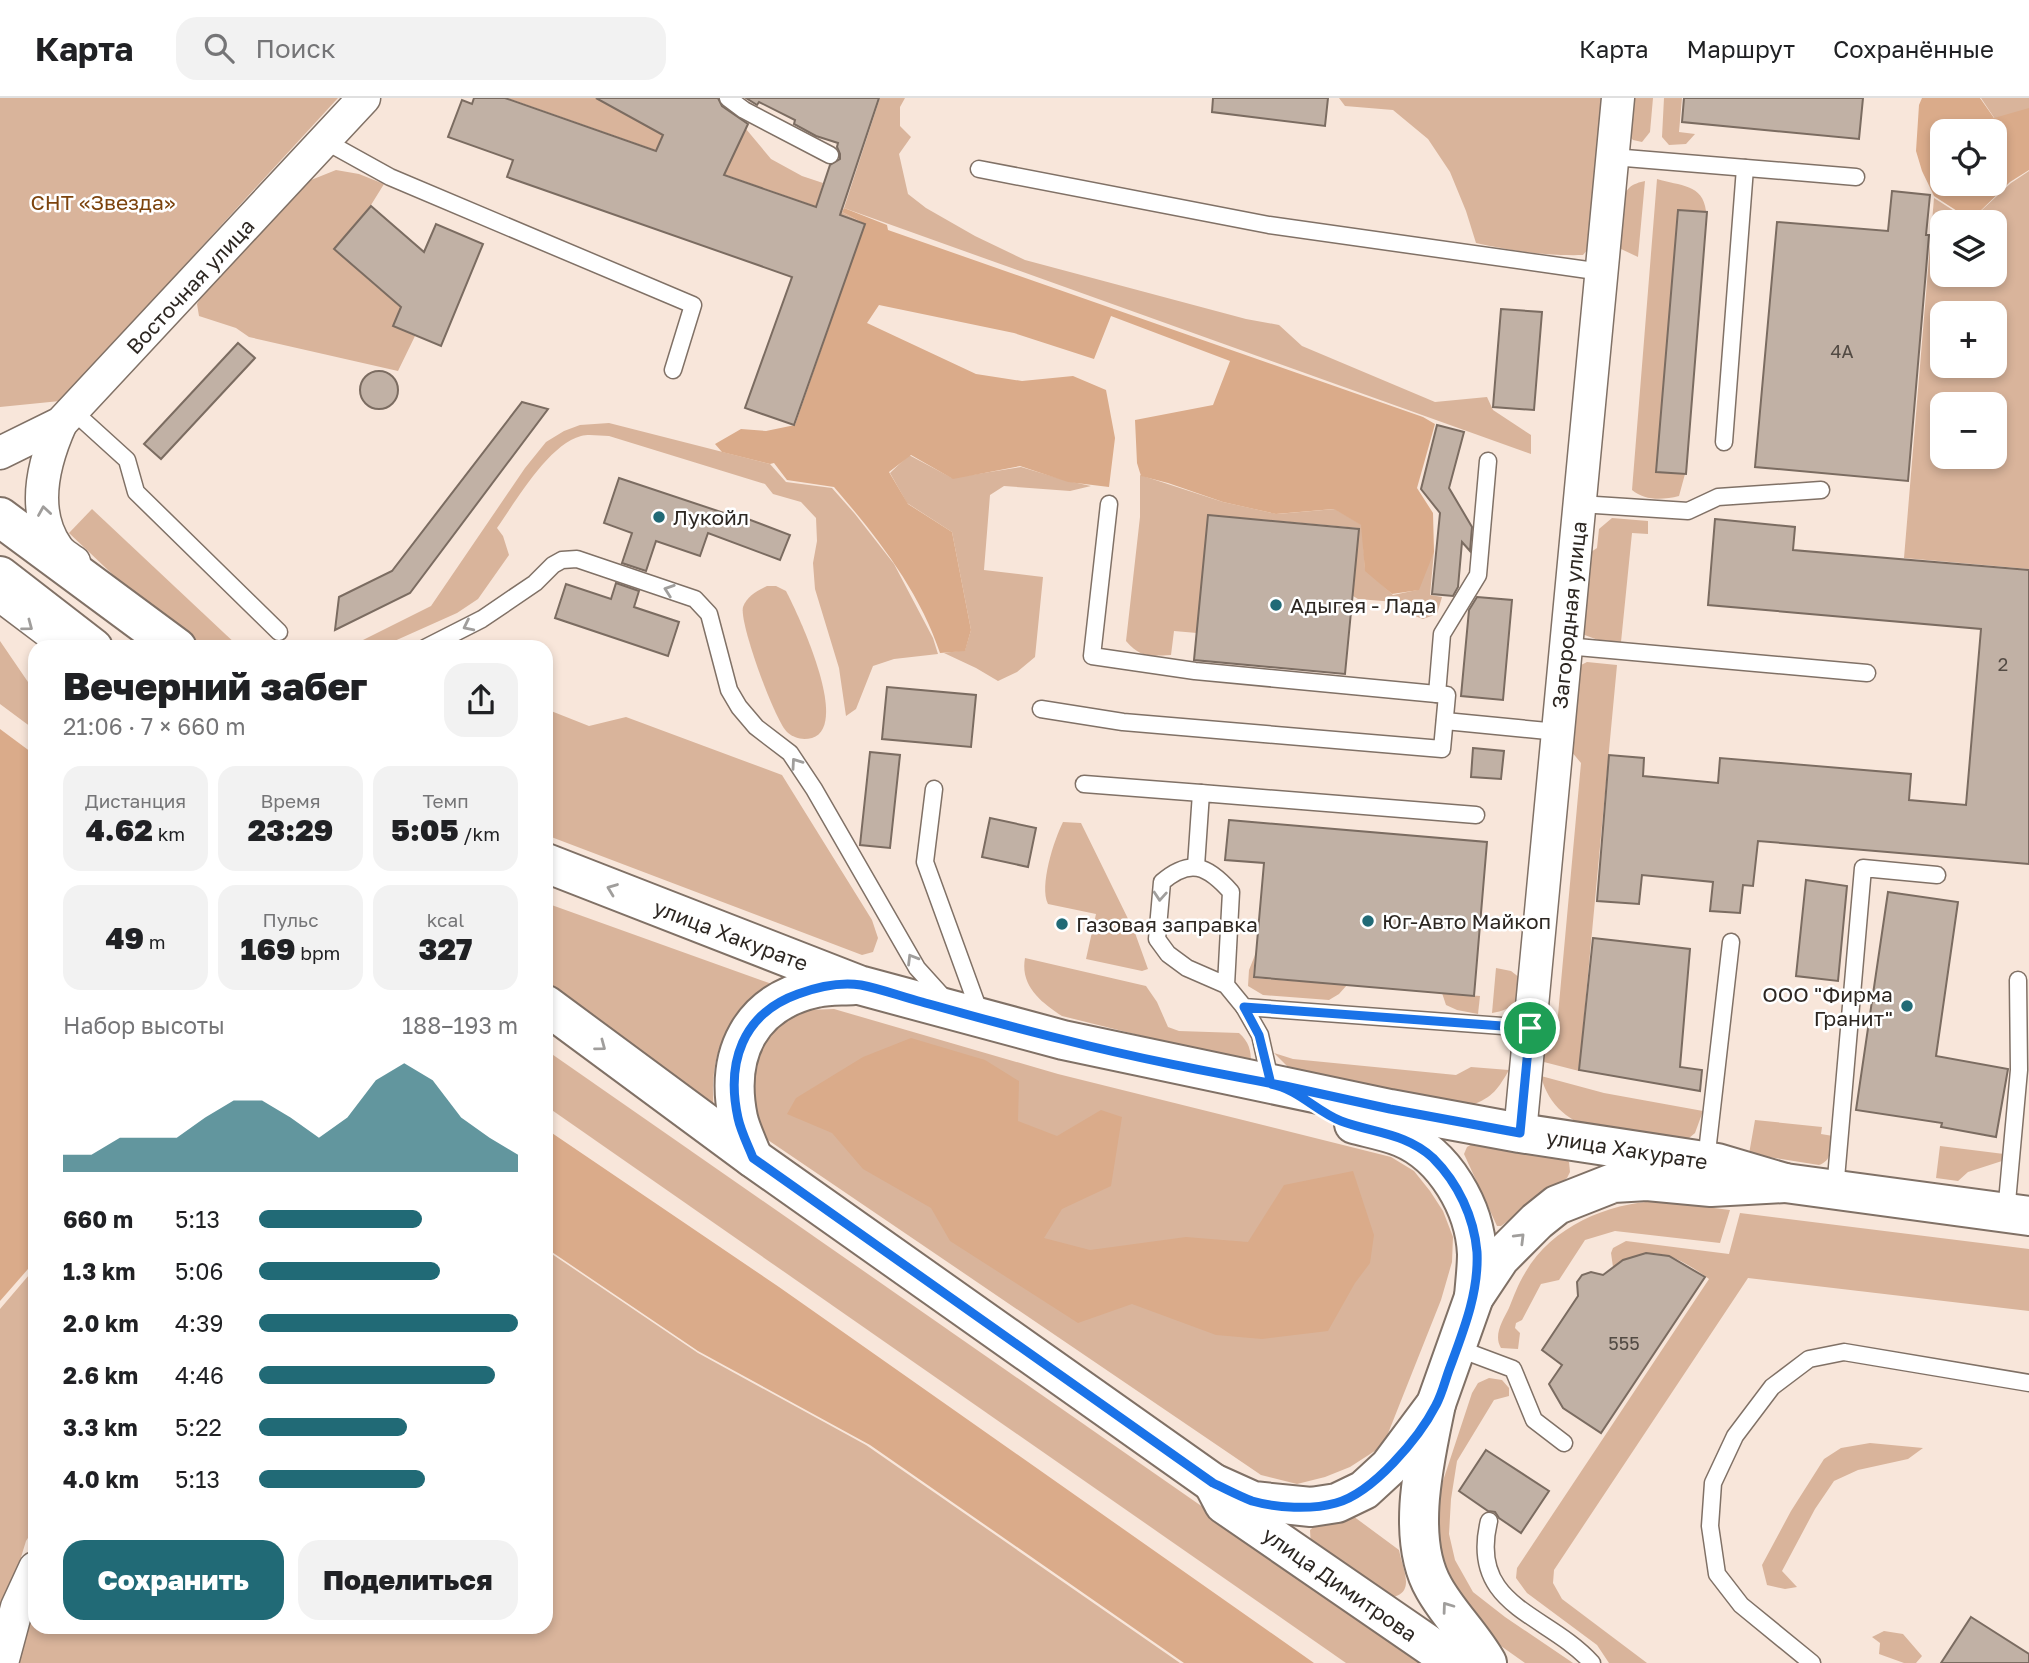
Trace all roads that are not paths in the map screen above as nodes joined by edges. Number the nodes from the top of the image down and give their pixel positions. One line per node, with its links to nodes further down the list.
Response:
1 (364, 98): 4 (street, Восточная улица)
2 (728, 98): 5 (lane)
3 (1618, 98): 6 (street, Загородная улица)
4 (325, 141): 11 (lane); 12 (street, Восточная улица)
5 (830, 155)
6 (1613, 157): 7 (lane); 10 (street, Загородная улица)
7 (1745, 167): 9 (lane); 13 (lane)
8 (979, 169): 10 (lane)
9 (1856, 177)
10 (1602, 272): 18 (street, Загородная улица)
11 (673, 370)
12 (67, 417): 14 (street, Восточная улица); 22 (street, one-way to 12); 23 (lane)
13 (1724, 442)
14 (0, 453)
15 (1488, 461): 30 (lane)
16 (1821, 490): 18 (lane)
17 (1109, 503): 30 (lane)
18 (1580, 504): 28 (street, Загородная улица)
19 (0, 517): 22 (main road)
20 (0, 576): 25 (main road)
21 (0, 605): 24 (lane, one-way to 24)
22 (132, 615): 26 (main road)
23 (279, 632)
24 (46, 640)
25 (83, 640)
26 (166, 640)
27 (441, 640): 47 (lane, one-way to 27)
28 (1566, 646): 29 (lane); 33 (street, Загородная улица)
29 (1867, 673)
30 (1437, 694): 32 (lane)
31 (1041, 709): 32 (lane)
32 (1445, 720): 33 (lane)
33 (1558, 732): 48 (street, Загородная улица)
34 (1084, 784): 36 (lane)
35 (934, 789): 47 (lane)
36 (1201, 793): 37 (lane); 39 (lane)
37 (1476, 815)
38 (553, 866): 43 (main road, улица Хакурате, one-way to 38)
39 (1196, 866): 44 (lane); 44 (lane, one-way to 44)
40 (1937, 875): 54 (lane)
41 (1731, 942): 52 (lane)
42 (2018, 980): 55 (lane)
43 (859, 985): 47 (main road, улица Хакурате); 51 (main road)
44 (1226, 985): 45 (lane)
45 (1244, 1007): 48 (lane); 49 (lane)
46 (553, 1010): 51 (main road, улица Димитрова, one-way to 51)
47 (969, 1015): 49 (main road, улица Хакурате)
48 (1530, 1028): 50 (street, Загородная улица)
49 (1278, 1085): 50 (main road, улица Хакурате); 56 (main road)
50 (1520, 1133): 52 (main road, улица Хакурате)
51 (753, 1158): 61 (main road, улица Димитрова)
52 (1706, 1161): 53 (main road, улица Хакурате)
53 (1785, 1183): 54 (main road, улица Хакурате); 56 (main road, one-way to 53)
54 (1836, 1190): 55 (main road, улица Хакурате)
55 (2017, 1215)
56 (1474, 1297): 57 (main road)
57 (1457, 1348): 59 (main road); 60 (lane)
58 (2029, 1384): 68 (lane)
59 (1437, 1404): 61 (main road); 66 (main road, one-way to 59)
60 (1564, 1443)
61 (1213, 1483): 65 (main road, улица Димитрова)
62 (1489, 1521): 67 (lane)
63 (28, 1583): 64 (street)
64 (2, 1663)
65 (1455, 1663)
66 (1486, 1663)
67 (1592, 1663)
68 (1812, 1663)

